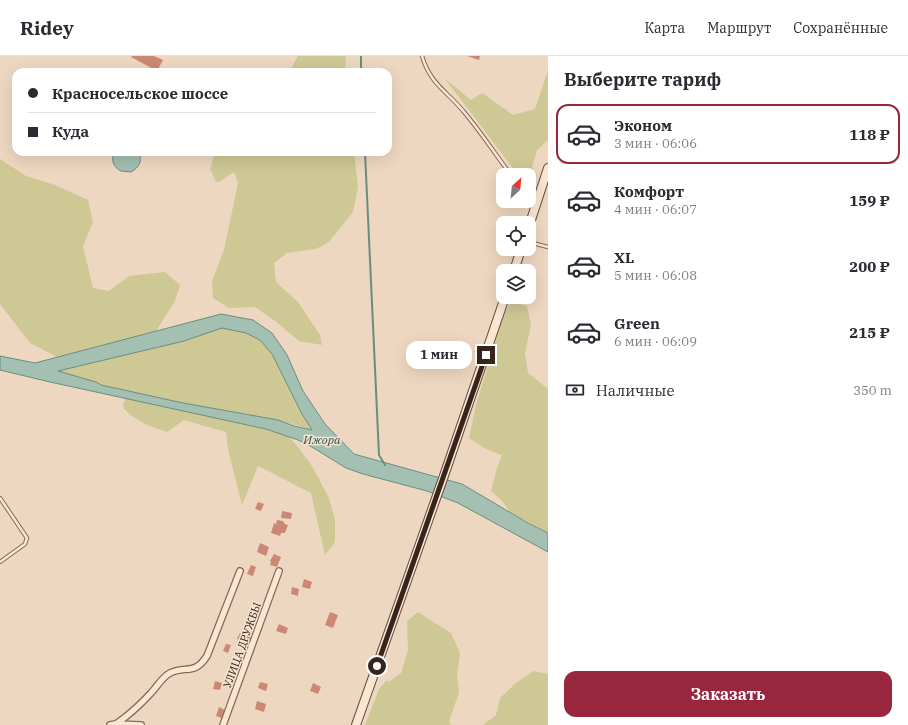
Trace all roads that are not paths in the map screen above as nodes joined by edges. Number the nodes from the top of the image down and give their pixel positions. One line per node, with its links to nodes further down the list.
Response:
1 (422, 56): 2 (lane)
2 (506, 168)
3 (548, 168): 4 (main road)
4 (536, 205)
5 (535, 208): 6 (main road)
6 (532, 216)
7 (536, 244): 8 (lane)
8 (548, 247)
9 (503, 304): 17 (main road)
10 (0, 498): 11 (lane)
11 (0, 562)
12 (240, 571): 14 (street)
13 (279, 571): 16 (street, УЛИЦА ДРУЖБЫ)
14 (113, 724): 15 (street)
15 (141, 725)
16 (223, 725)
17 (356, 725)

